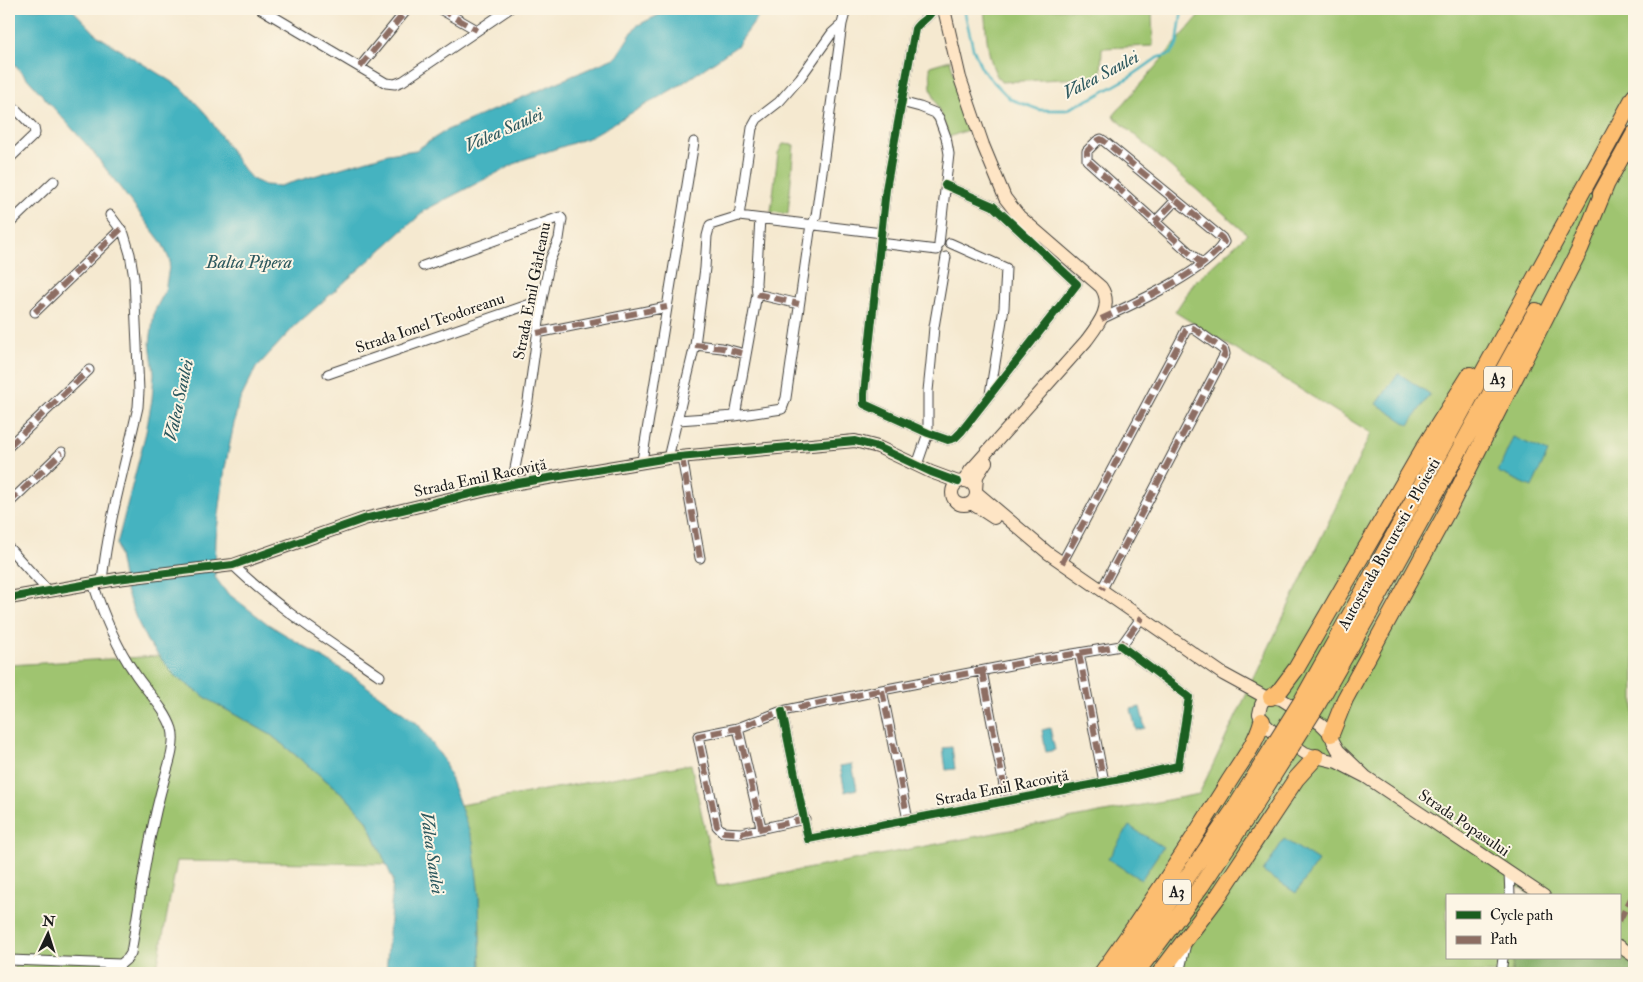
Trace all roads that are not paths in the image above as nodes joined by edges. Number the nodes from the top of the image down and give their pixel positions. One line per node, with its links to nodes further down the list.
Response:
1 (261, 9): 10 (street)
2 (440, 9): 9 (street)
3 (509, 9): 9 (street)
4 (846, 9): 8 (street)
5 (933, 9): 13 (street)
6 (944, 9): 41 (street)
7 (405, 12): 10 (street)
8 (842, 24): 22 (street); 26 (street)
9 (477, 30): 10 (street)
10 (360, 67)
11 (1634, 97): 35 (highway, Autostrada Bucuresti - Ploiesti / A3)
12 (9, 102): 16 (street)
13 (901, 102): 18 (street); 28 (street)
14 (1634, 134): 19 (highway, Autostrada Bucuresti - Ploiesti / A3)
15 (694, 142): 39 (street)
16 (9, 159)
17 (54, 181): 25 (street)
18 (945, 185): 31 (street); 47 (street)
19 (1606, 185): 82 (highway); 87 (highway, Autostrada Bucuresti - Ploiesti / A3, bridge)
20 (1176, 200): 24 (street); 24 (street); 33 (street)
21 (110, 215): 27 (street)
22 (739, 216): 23 (street); 43 (street)
23 (760, 219): 26 (street); 36 (street)
24 (1156, 222): 33 (street)
25 (9, 224)
26 (813, 225): 28 (street); 38 (street)
27 (121, 229): 40 (street); 67 (street)
28 (882, 233): 29 (street)
29 (880, 243): 31 (street); 51 (street)
30 (950, 243): 31 (street); 32 (street); 47 (street)
31 (938, 247): 32 (street)
32 (946, 257): 51 (street)
33 (1202, 264): 41 (street)
34 (423, 266): 37 (street, Strada Emil Gârleanu)
35 (1532, 282): 78 (highway); 87 (highway, Autostrada Bucuresti - Ploiesti / A3, bridge)
36 (757, 294): 38 (street); 44 (street)
37 (542, 300): 42 (street, Strada Emil Gârleanu); 46 (street, Strada Ionel Teodoreanu)
38 (799, 304): 49 (street)
39 (667, 307): 42 (street); 56 (street)
40 (35, 312)
41 (1102, 319): 48 (street)
42 (537, 333): 59 (street, Strada Emil Gârleanu)
43 (695, 345): 44 (street); 50 (street)
44 (745, 354): 49 (street)
45 (89, 370): 52 (street)
46 (328, 374)
47 (989, 397): 51 (street)
48 (1023, 413): 58 (street); 60 (street); 61 (street)
49 (735, 416): 50 (street)
50 (678, 420): 55 (street)
51 (928, 433): 57 (street)
52 (9, 446)
53 (62, 452): 62 (street)
54 (682, 456): 55 (street, Strada Emil Racoviță); 57 (street, Strada Emil Racoviță); 64 (street)
55 (668, 458): 56 (street, Strada Emil Racoviță)
56 (642, 461): 59 (street, Strada Emil Racoviță)
57 (917, 465): 58 (street, Strada Emil Racoviță)
58 (935, 473): 60 (street, Strada Emil Racoviță)
59 (512, 484): 66 (street, Strada Emil Racoviță)
60 (959, 484): 61 (street, Strada Emil Racoviță); 61 (street, Strada Emil Racoviță)
61 (974, 495): 65 (street, Strada Emil Racoviță)
62 (9, 502)
63 (9, 548): 69 (street)
64 (700, 558)
65 (1062, 563): 68 (street, Strada Emil Racoviță); 68 (street)
66 (233, 564): 67 (street, Strada Emil Racoviță); 76 (street)
67 (97, 582): 69 (street, Strada Emil Racoviță); 99 (street)
68 (1102, 589): 71 (street, Strada Emil Racoviță)
69 (48, 591): 70 (street, Strada Emil Racoviță)
70 (9, 598)
71 (1142, 617): 72 (street); 75 (street, Strada Emil Racoviță)
72 (1123, 644): 73 (street); 85 (street, Strada Emil Racoviță)
73 (1079, 653): 74 (street); 85 (street)
74 (982, 671): 77 (street); 86 (street, Strada Emil Racoviță)
75 (1223, 674): 78 (street, Strada Emil Racoviță); 80 (street, Strada Emil Racoviță)
76 (380, 676)
77 (882, 690): 79 (street); 89 (street)
78 (1269, 698): 80 (street); 82 (street, Strada Popasului)
79 (782, 712): 81 (street); 88 (street, Strada Emil Racoviță)
80 (1260, 715): 83 (street, Strada Popasului); 101 (highway)
81 (738, 728): 90 (street); 90 (street)
82 (1332, 737): 83 (street); 84 (street, Strada Popasului)
83 (1319, 757): 84 (street, Strada Popasului); 94 (highway)
84 (1366, 777): 91 (street, Strada Popasului)
85 (1104, 782): 86 (street, Strada Emil Racoviță)
86 (1006, 801): 89 (street, Strada Emil Racoviță)
87 (1241, 812): 102 (highway, Autostrada Bucuresti - Ploiesti / A3); 103 (highway, Autostrada Bucuresti - Ploiesti / A3)
88 (805, 819): 89 (street, Strada Emil Racoviță); 90 (street)
89 (908, 820)
90 (761, 827)
91 (1509, 872): 92 (street); 93 (street, Strada Popasului)
92 (1510, 894)
93 (1541, 894)
94 (1188, 937): 104 (highway); 105 (street)
95 (1620, 947): 96 (street)
96 (1634, 956)
97 (9, 960): 99 (street)
98 (1503, 960): 106 (street)
99 (120, 964): 100 (street)
100 (124, 973)
101 (1102, 973)
102 (1117, 973)
103 (1136, 973)
104 (1160, 973)
105 (1179, 973)
106 (1501, 973)

